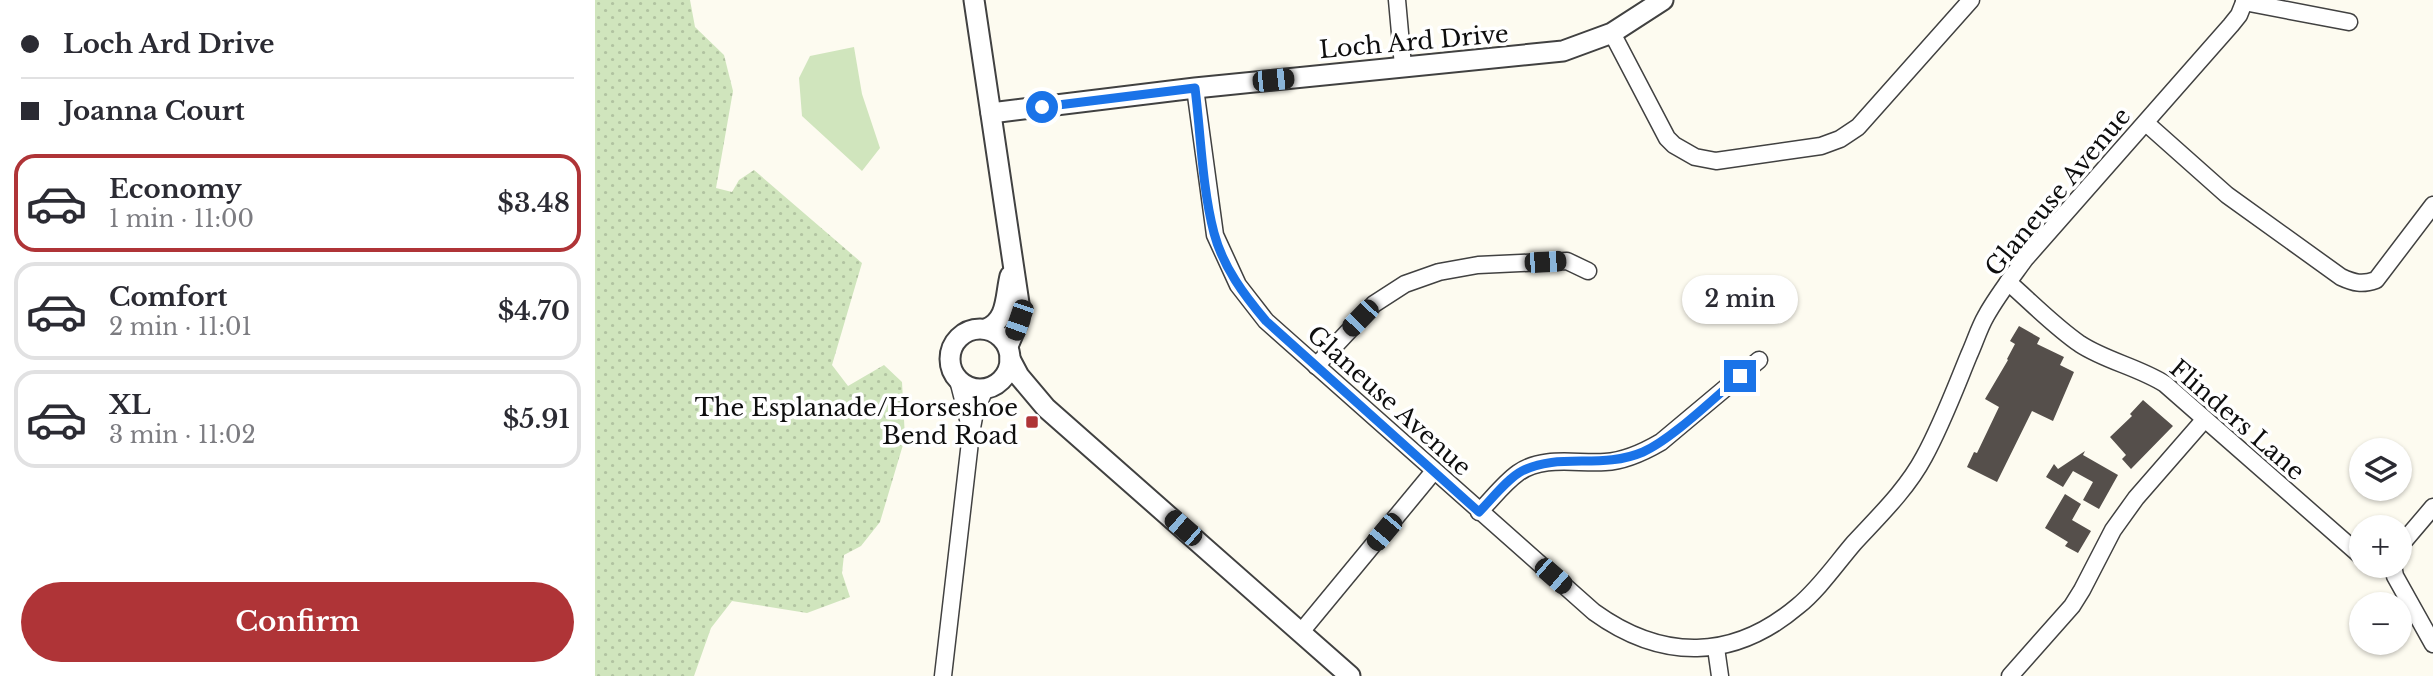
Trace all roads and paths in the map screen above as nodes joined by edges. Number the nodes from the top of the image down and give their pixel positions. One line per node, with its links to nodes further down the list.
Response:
1 (974, 0): 10 (street)
2 (1397, 0): 8 (street)
3 (1663, 0): 7 (street, Loch Ard Drive)
4 (1971, 0): 7 (street)
5 (2244, 1): 6 (street); 11 (street, Glaneuse Avenue)
6 (2349, 22)
7 (1612, 33): 8 (street, Loch Ard Drive)
8 (1403, 66): 9 (street, Loch Ard Drive)
9 (1195, 88): 10 (street, Loch Ard Drive); 19 (street, Glaneuse Avenue)
10 (991, 113): 13 (street)
11 (2145, 123): 12 (street); 15 (street, Glaneuse Avenue)
12 (2433, 205)
13 (1013, 266): 16 (street); 17 (street)
14 (1588, 271): 19 (street)
15 (2008, 282): 23 (street, Flinders Lane); 33 (street, Glaneuse Avenue)
16 (986, 329): 17 (street); 20 (street)
17 (1009, 352): 21 (street); 22 (street)
18 (1759, 360): 27 (street)
19 (1317, 366): 25 (street, Glaneuse Avenue)
20 (958, 380): 21 (street); 24 (street)
21 (992, 386): 22 (street); 24 (street)
22 (1046, 408): 31 (street)
23 (2204, 420): 29 (street, Flinders Lane); 37 (street)
24 (971, 433): 34 (street)
25 (1434, 471): 27 (street, Glaneuse Avenue); 31 (street)
26 (2433, 507): 28 (street)
27 (1479, 512): 33 (street, Glaneuse Avenue)
28 (2412, 532)
29 (2349, 546)
30 (2396, 578): 32 (street)
31 (1301, 632): 35 (street)
32 (2433, 644)
33 (1716, 648): 36 (street)
34 (943, 676)
35 (1350, 676)
36 (1720, 676)
37 (2010, 676)

